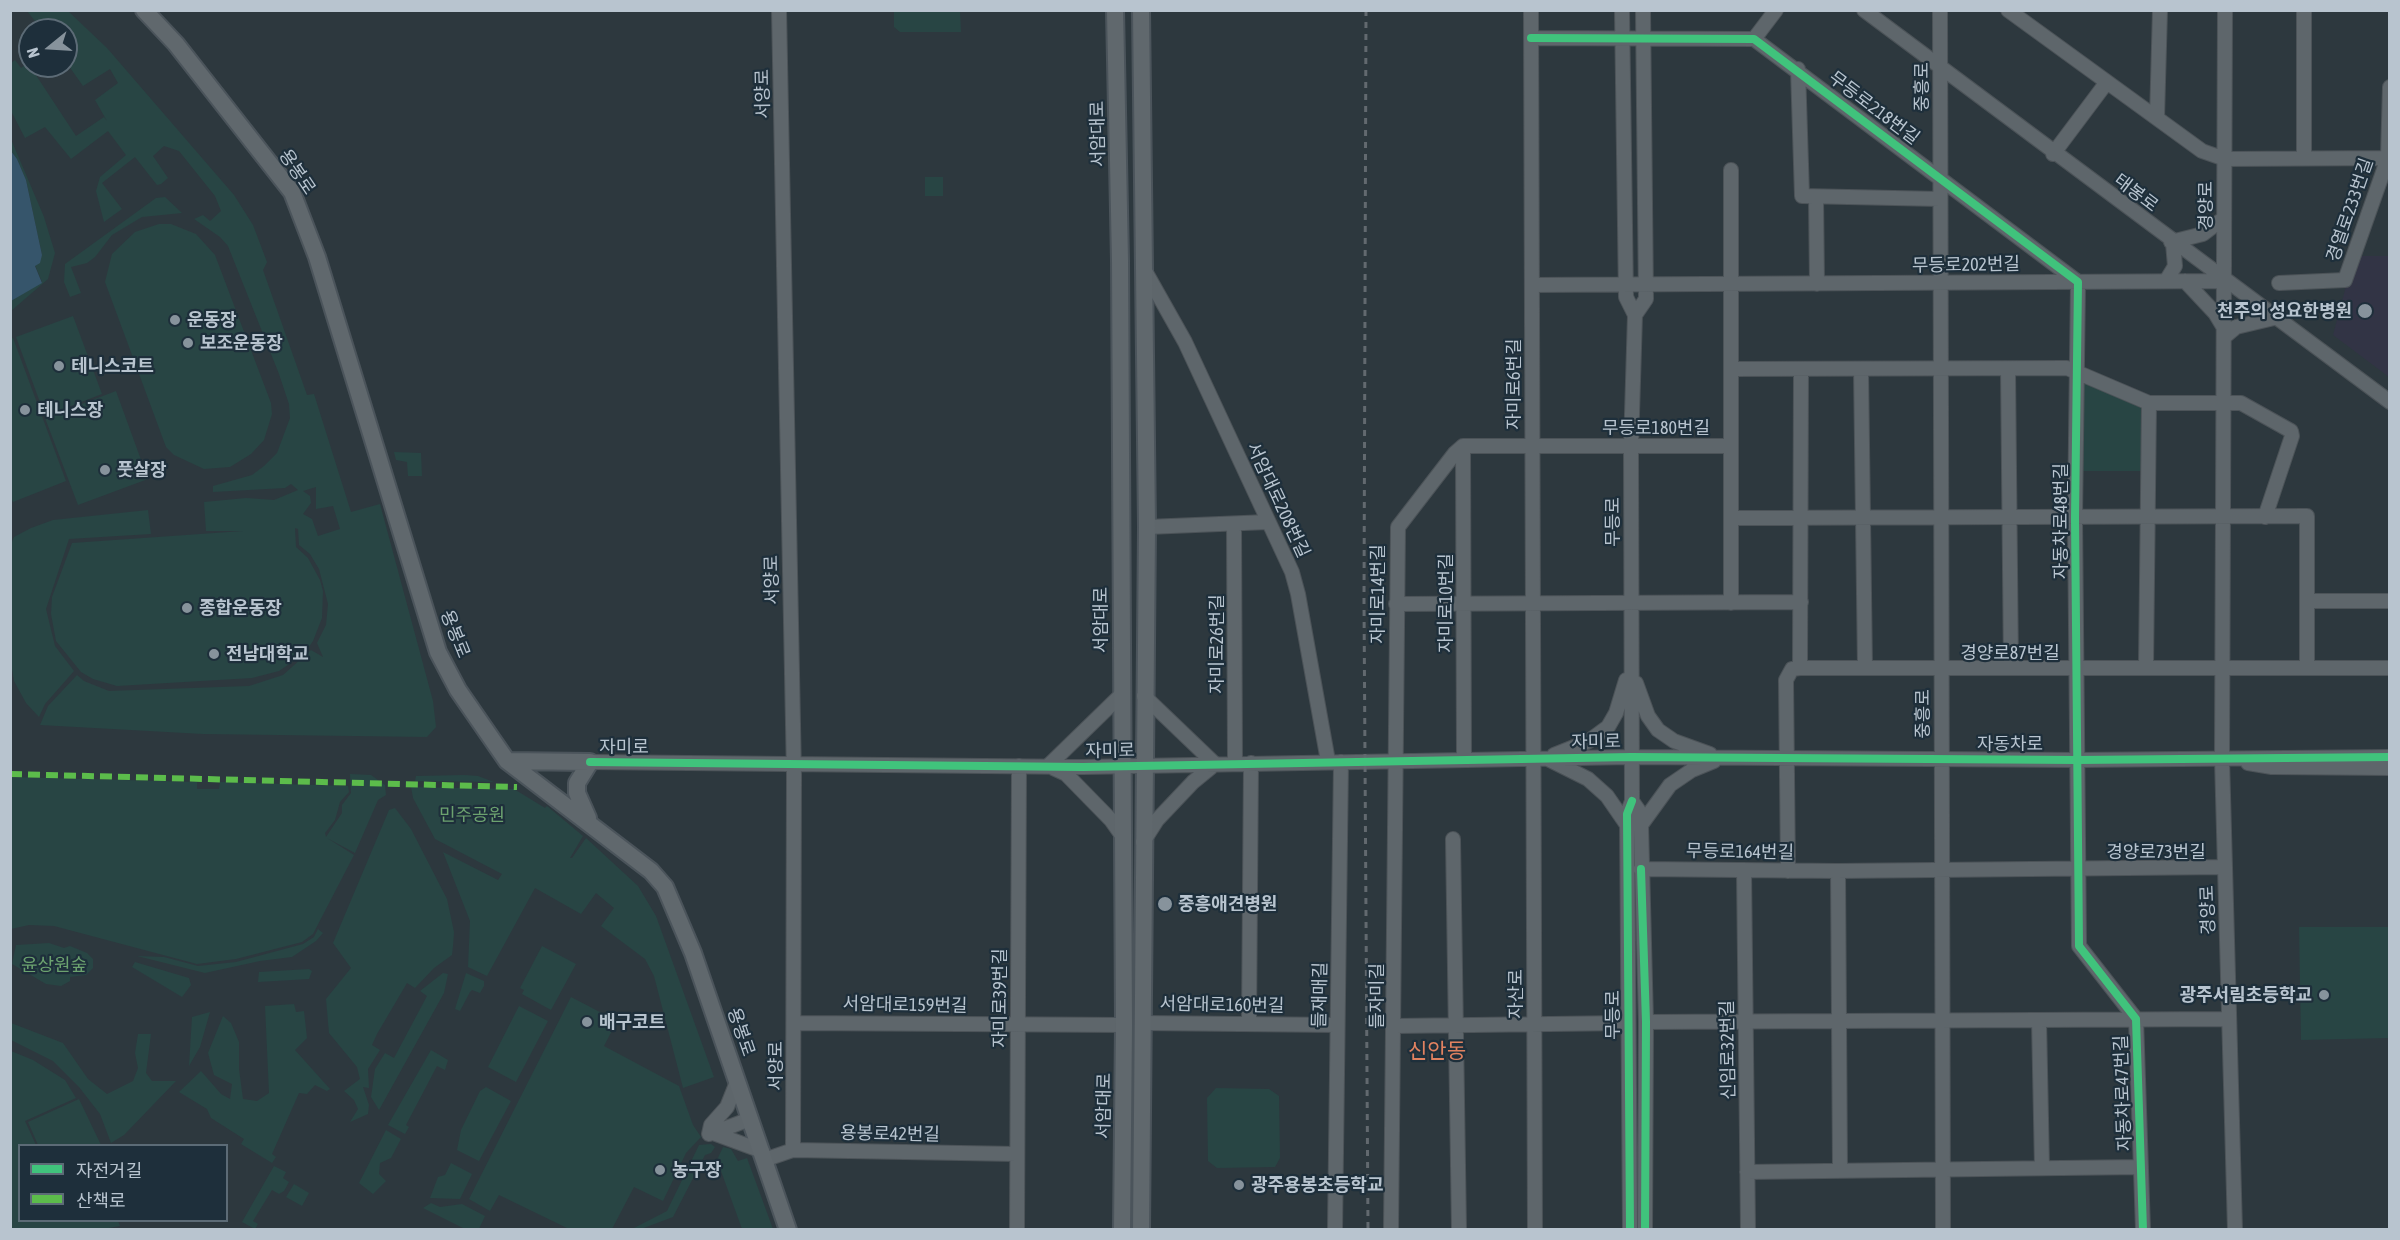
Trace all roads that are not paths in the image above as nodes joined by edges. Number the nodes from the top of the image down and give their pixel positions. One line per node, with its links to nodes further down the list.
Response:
1 (144, 10): 103 (main road, 용봉로)
2 (779, 10): 106 (street, 서양로)
3 (1116, 10): 92 (main road, 서암대로)
4 (1141, 10): 34 (main road, 서암대로)
5 (1531, 10): 16 (street, 자미로6번길)
6 (1622, 10): 17 (street, 무등로)
7 (1643, 10): 15 (street, 무등로)
8 (1776, 10): 18 (street)
9 (1864, 10): 20 (street, 태봉로)
10 (1940, 10): 20 (street, 중흥로)
11 (2008, 10): 21 (street)
12 (2160, 10): 23 (street)
13 (2225, 10): 27 (street, 경양로)
14 (2304, 10): 25 (street)
15 (1644, 37): 17 (street); 18 (street); 45 (street, 무등로)
16 (1531, 38): 17 (street); 43 (street, 자미로6번길)
17 (1623, 38): 44 (street, 무등로)
18 (1754, 39): 19 (street, 무등로218번길)
19 (1798, 69): 29 (street, 무등로218번길); 30 (street, 무등로218번길)
20 (1940, 69): 24 (street, 태봉로); 29 (street, 중흥로)
21 (2107, 82): 23 (street); 24 (street)
22 (2390, 87): 26 (street, 경열로233번길)
23 (2157, 118): 27 (street)
24 (2053, 154): 33 (street, 태봉로)
25 (2304, 158): 26 (street); 27 (street)
26 (2389, 158): 42 (street, 경열로233번길)
27 (2225, 159): 32 (street, 경양로)
28 (1731, 170): 39 (street)
29 (1940, 177): 31 (street, 중흥로); 38 (street, 무등로218번길)
30 (1816, 197): 31 (street); 40 (street)
31 (1940, 199): 41 (street, 중흥로)
32 (2224, 218): 33 (street); 37 (street, 경양로)
33 (2172, 242): 35 (street); 37 (street, 태봉로)
34 (1145, 271): 71 (street, 서암대로208번길); 73 (main road, 서암대로)
35 (2166, 281): 36 (street, 무등로202번길); 38 (street, 무등로202번길)
36 (2185, 281): 37 (street, 무등로202번길); 48 (street)
37 (2224, 281): 47 (street, 태봉로); 48 (street, 경양로)
38 (2078, 282): 41 (street, 무등로202번길); 54 (street, 자동차로48번길)
39 (1731, 284): 40 (street, 무등로202번길); 45 (street, 무등로202번길); 50 (street)
40 (1817, 284): 41 (street, 무등로202번길)
41 (1940, 284): 49 (street, 중흥로)
42 (2279, 284)
43 (1532, 285): 44 (street, 무등로202번길); 60 (street, 자미로6번길)
44 (1626, 285): 45 (street, 무등로202번길); 46 (street, 무등로)
45 (1646, 285): 46 (street, 무등로)
46 (1635, 315): 61 (street, 무등로)
47 (2274, 318): 48 (street); 55 (street, 태봉로)
48 (2224, 333): 57 (street, 경양로)
49 (1940, 368): 52 (street); 53 (street); 70 (street, 중흥로)
50 (1731, 369): 51 (street); 58 (street)
51 (1802, 369): 52 (street); 66 (street)
52 (1861, 369): 69 (street)
53 (2008, 369): 54 (street); 67 (street, 경양로87번길)
54 (2077, 371): 56 (street); 68 (street, 자동차로48번길)
55 (2390, 402)
56 (2149, 403): 57 (street); 63 (street)
57 (2224, 403): 62 (street); 64 (street, 경양로)
58 (1731, 446): 61 (street, 무등로180번길); 65 (street, 무등로180번길)
59 (1463, 447): 60 (street); 79 (street, 자미로14번길); 80 (street, 자미로10번길)
60 (1532, 447): 61 (street, 무등로180번길); 81 (street, 자미로6번길)
61 (1631, 447): 77 (street, 무등로)
62 (2265, 516): 64 (street); 74 (street)
63 (2146, 517): 64 (street); 68 (street); 83 (street)
64 (2223, 517): 84 (street, 경양로)
65 (1731, 518): 66 (street); 78 (street, 무등로180번길)
66 (1801, 518): 69 (street); 76 (street)
67 (2009, 518): 68 (street); 70 (street); 89 (street, 경양로87번길)
68 (2075, 518): 90 (street, 자동차로48번길)
69 (1863, 519): 70 (street); 87 (street)
70 (1941, 519): 88 (street, 중흥로)
71 (1268, 522): 72 (street); 104 (street, 서암대로208번길)
72 (1234, 524): 73 (street); 108 (street, 자미로26번길)
73 (1147, 527): 93 (main road, 서암대로)
74 (2307, 601): 75 (street); 85 (street)
75 (2390, 601)
76 (1801, 602): 78 (street); 86 (street)
77 (1631, 603): 78 (street); 81 (street); 82 (street, 무등로)
78 (1731, 603)
79 (1396, 604): 80 (street); 107 (street, 자미로14번길)
80 (1464, 604): 81 (street); 101 (street, 자미로10번길)
81 (1533, 604): 96 (street, 자미로6번길)
82 (1631, 663): 94 (street, 무등로); 96 (street); 97 (street)
83 (2146, 667): 84 (street, 경양로87번길); 90 (street, 경양로87번길)
84 (2223, 667): 85 (street, 경양로87번길); 100 (street, 경양로)
85 (2307, 667): 91 (street, 경양로87번길)
86 (1800, 668): 87 (street, 경양로87번길); 98 (street)
87 (1865, 668): 88 (street, 경양로87번길)
88 (1941, 668): 89 (street, 경양로87번길); 99 (street, 중흥로)
89 (2011, 668): 90 (street, 경양로87번길)
90 (2077, 668): 102 (street, 자동차로48번길)
91 (2390, 668)
92 (1122, 695): 111 (main road, 서암대로); 114 (street)
93 (1144, 696): 110 (street); 112 (main road, 서암대로)
94 (1631, 757): 96 (street, 자미로); 97 (street, 자동차로); 117 (street, 무등로)
95 (2390, 757): 100 (street, 자동차로)
96 (1540, 758): 101 (street, 자미로); 117 (street); 140 (street, 자산로)
97 (1720, 758): 98 (street, 자동차로); 117 (street)
98 (1786, 758): 99 (street, 자동차로); 126 (street)
99 (1941, 759): 102 (street, 자동차로); 125 (street, 중흥로)
100 (2222, 759): 102 (street, 자동차로); 115 (street, 자동차로); 122 (street, 경양로)
101 (1464, 760): 107 (street, 자미로)
102 (2077, 760): 121 (street, 자동차로47번길)
103 (507, 761): 105 (main road, 자미로); 116 (main road, 용봉로)
104 (1334, 761): 107 (street, 자미로); 109 (street, 자미로); 142 (street, 들재매길)
105 (590, 762): 106 (street, 자미로); 116 (main road)
106 (794, 762): 113 (street, 자미로); 135 (street, 서양로)
107 (1395, 762): 144 (street, 들자미길)
108 (1235, 763): 109 (street, 자미로); 110 (street, 자미로)
109 (1251, 763): 139 (street)
110 (1215, 764): 112 (street, 자미로); 120 (street)
111 (1122, 765): 112 (street, 자미로); 114 (street, 자미로); 118 (main road, 서암대로)
112 (1143, 765): 120 (main road, 서암대로)
113 (1018, 766): 114 (street, 자미로); 138 (street, 자미로39번길)
114 (1048, 766): 118 (street)
115 (2390, 768)
116 (591, 824): 145 (main road, 용봉로)
117 (1634, 825): 123 (street, 무등로); 137 (street, 무등로)
118 (1123, 837): 141 (main road, 서암대로)
119 (1453, 839): 143 (street)
120 (1143, 842): 136 (main road, 서암대로)
121 (2078, 867): 122 (street, 경양로73번길); 125 (street, 경양로73번길); 128 (street, 자동차로47번길)
122 (2225, 867): 129 (street, 경양로)
123 (1641, 869): 124 (street, 무등로164번길); 132 (street, 무등로)
124 (1744, 870): 126 (street, 무등로164번길); 133 (street, 신임로32번길)
125 (1942, 870): 127 (street, 무등로164번길); 131 (street, 중흥로)
126 (1788, 871): 127 (street, 무등로164번길)
127 (1838, 871): 134 (street)
128 (2136, 1019): 129 (street); 130 (street); 151 (street, 자동차로47번길)
129 (2229, 1019): 169 (street, 경양로)
130 (2039, 1020): 131 (street); 152 (street)
131 (1942, 1021): 134 (street); 153 (street, 중흥로)
132 (1646, 1022): 133 (street); 165 (street, 무등로)
133 (1745, 1022): 134 (street); 155 (street, 신임로32번길)
134 (1839, 1022): 154 (street)
135 (794, 1023): 138 (street, 서암대로159번길); 148 (street, 서양로)
136 (1142, 1023): 139 (street, 서암대로160번길); 159 (main road, 서암대로)
137 (1628, 1023): 140 (street, 무등로); 164 (street, 무등로)
138 (1018, 1024): 141 (street, 서암대로159번길); 149 (street, 자미로39번길)
139 (1249, 1024): 142 (street, 서암대로160번길)
140 (1534, 1024): 143 (street, 무등로); 163 (street, 자산로)
141 (1124, 1025): 158 (main road, 서암대로)
142 (1337, 1025): 160 (street, 들재매길)
143 (1456, 1025): 144 (street, 무등로); 162 (street)
144 (1395, 1026): 161 (street, 들자미길)
145 (737, 1082): 146 (main road, 용봉로); 147 (street)
146 (750, 1119): 147 (street); 150 (main road, 용봉로)
147 (708, 1134): 150 (street)
148 (794, 1150): 149 (street, 용봉로42번길); 150 (street, 용봉로42번길)
149 (1016, 1154): 157 (street, 자미로39번길)
150 (763, 1155): 156 (main road, 용봉로)
151 (2141, 1167): 152 (street); 168 (street, 자동차로47번길)
152 (2042, 1168): 153 (street)
153 (1943, 1169): 154 (street); 167 (street, 중흥로)
154 (1840, 1170): 155 (street)
155 (1747, 1172): 166 (street, 신임로32번길)
156 (788, 1230)
157 (1017, 1230)
158 (1122, 1230)
159 (1141, 1230)
160 (1335, 1230)
161 (1391, 1230)
162 (1459, 1230)
163 (1535, 1230)
164 (1630, 1230)
165 (1645, 1230)
166 (1748, 1230)
167 (1943, 1230)
168 (2143, 1230)
169 (2235, 1230)

